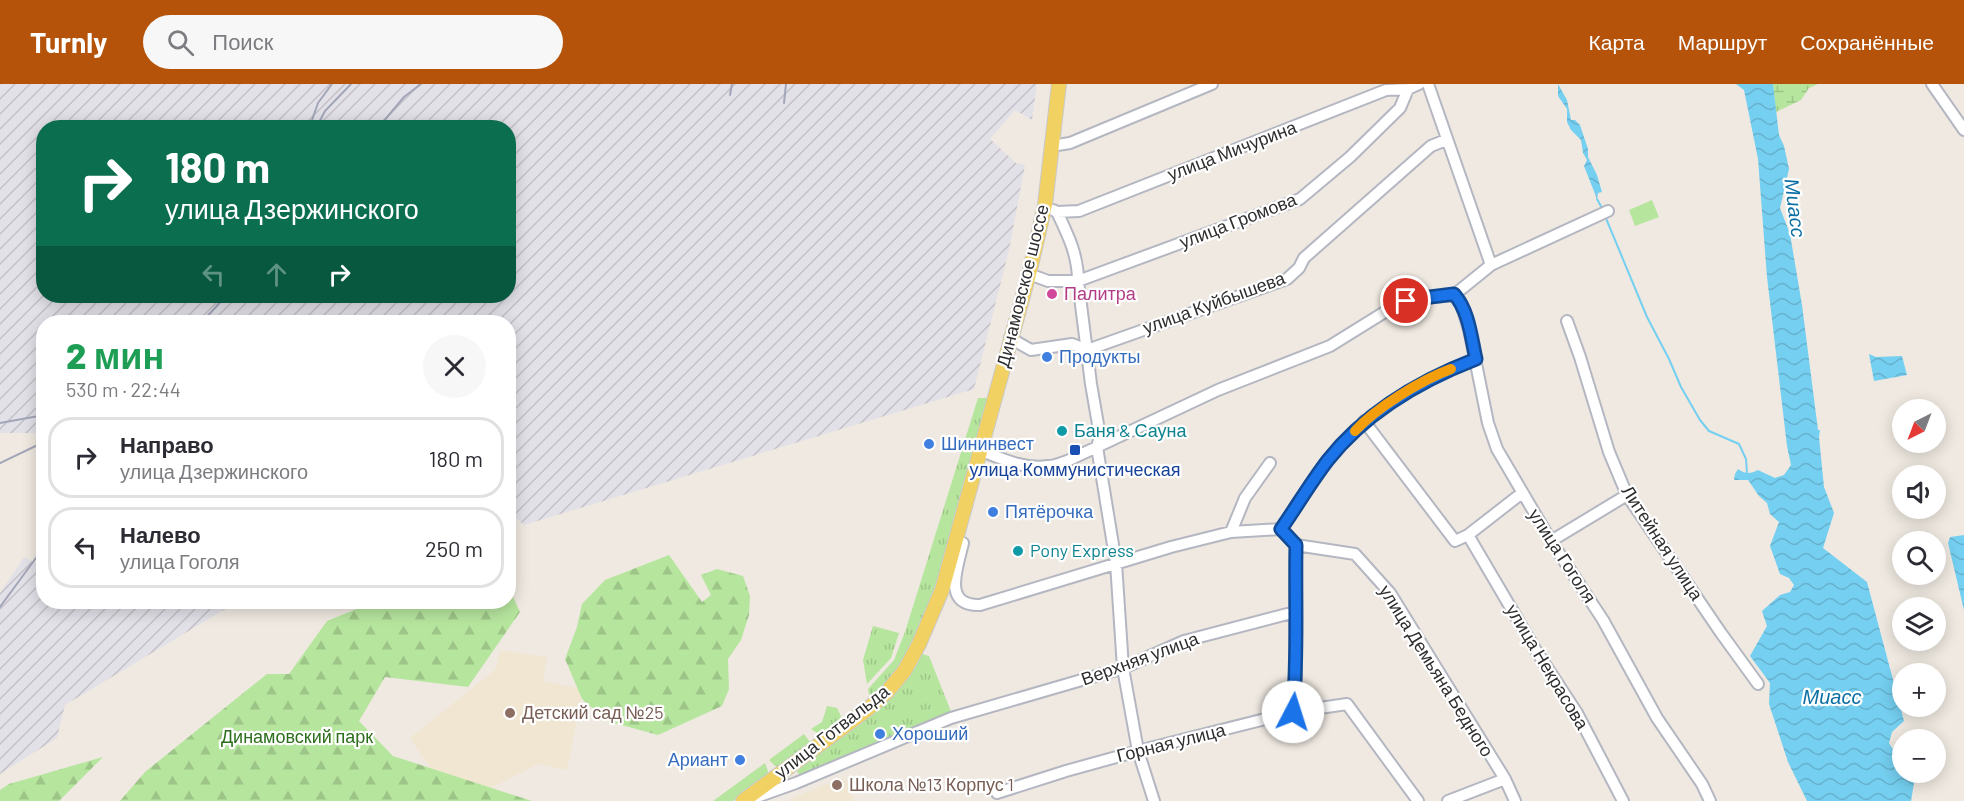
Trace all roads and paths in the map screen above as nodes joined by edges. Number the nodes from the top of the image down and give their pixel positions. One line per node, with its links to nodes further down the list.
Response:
1 (1059, 84): 10 (main road, Динамовское шоссе)
2 (1212, 84): 10 (street)
3 (1419, 84): 6 (street, улица Мичурина)
4 (1428, 84): 9 (street)
5 (1932, 84): 7 (street)
6 (1408, 89): 11 (street, улица Мичурина); 15 (street, улица Громова)
7 (1961, 128): 8 (street)
8 (1964, 137)
9 (1446, 140): 13 (street); 19 (street, улица Куйбышева)
10 (1051, 146): 11 (main road, Динамовское шоссе)
11 (1051, 209): 14 (main road, Динамовское шоссе); 15 (street)
12 (1604, 213): 13 (street)
13 (1491, 265): 16 (street)
14 (1029, 274): 15 (street, улица Громова); 18 (main road, Динамовское шоссе)
15 (1078, 281): 19 (street)
16 (1454, 294): 20 (street, улица Гоголя); 22 (street)
17 (1567, 321): 26 (street, Литейная улица)
18 (1010, 339): 19 (street, улица Куйбышева); 23 (main road, Динамовское шоссе)
19 (1087, 350): 22 (street)
20 (1476, 359): 21 (street); 25 (street, улица Гоголя)
21 (1364, 421): 27 (street); 29 (street)
22 (1097, 447): 23 (street); 33 (street)
23 (979, 450): 39 (main road, улица Готвальда)
24 (1270, 463): 28 (street)
25 (1522, 493): 29 (street); 30 (street, улица Гоголя)
26 (1627, 495): 30 (street); 36 (street, Литейная улица)
27 (1281, 529): 28 (street); 32 (street)
28 (1231, 532): 33 (street)
29 (1468, 535): 48 (street, улица Некрасова)
30 (1551, 541): 49 (street, улица Гоголя)
31 (963, 543): 33 (street)
32 (1296, 545): 34 (street); 40 (street, улица Демьяна Бедного)
33 (1116, 563): 35 (street)
34 (1294, 612): 35 (street, Верхняя улица); 37 (street)
35 (1123, 668): 38 (street); 41 (street, Верхняя улица)
36 (1758, 684)
37 (1293, 712): 38 (street, Горная улица); 45 (street, Горная улица)
38 (1138, 751): 42 (street, Горная улица); 44 (street)
39 (787, 769): 41 (street); 43 (main road, улица Готвальда)
40 (1504, 779): 46 (street); 47 (street, улица Демьяна Бедного)
41 (796, 783): 43 (street, Верхняя улица)
42 (998, 793)
43 (744, 801)
44 (1154, 801)
45 (1418, 801)
46 (1448, 801)
47 (1515, 801)
48 (1623, 801)
49 (1710, 801)

